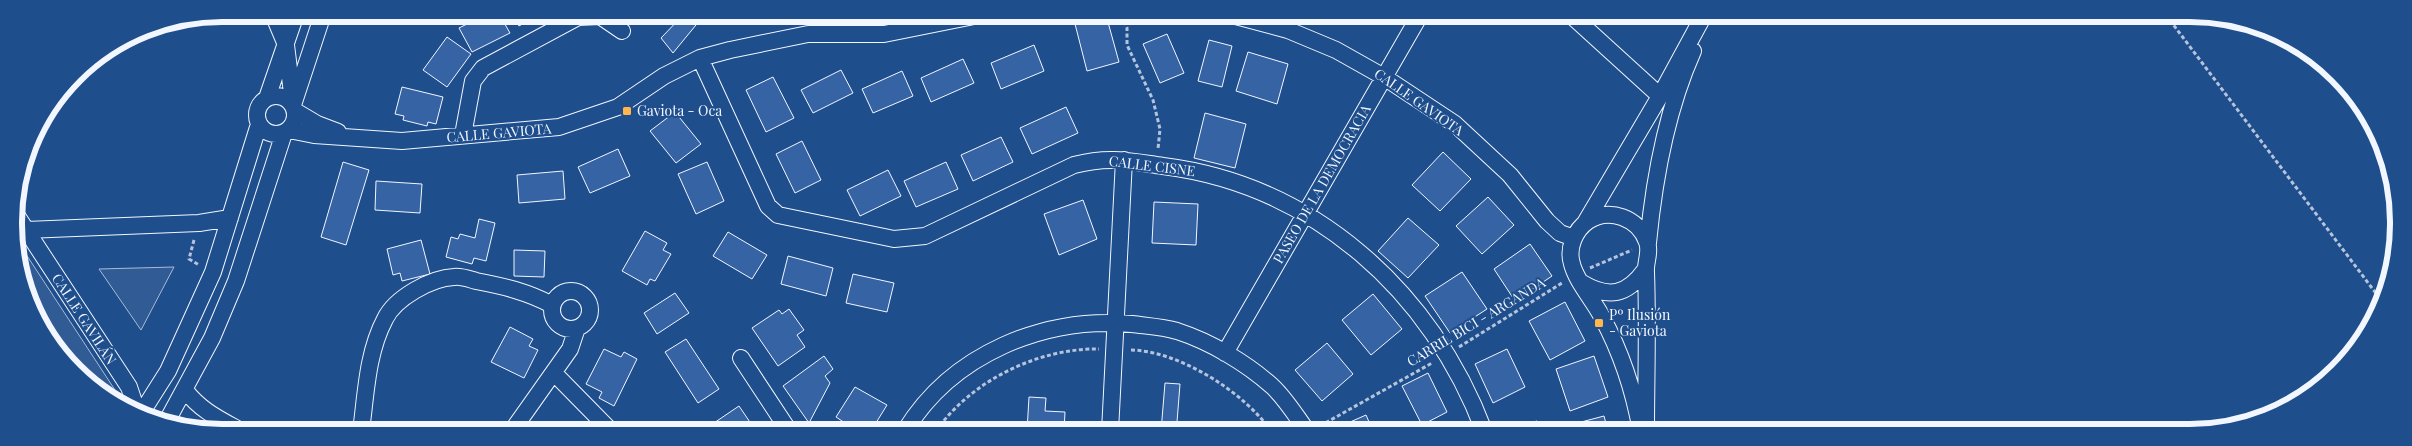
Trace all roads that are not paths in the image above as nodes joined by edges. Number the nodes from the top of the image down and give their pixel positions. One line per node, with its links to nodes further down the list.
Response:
1 (277, 22): 13 (street)
2 (293, 22): 13 (street)
3 (321, 22): 18 (street)
4 (570, 22): 21 (street)
5 (609, 22): 12 (street)
6 (944, 22): 14 (street, CALLE GAVIOTA)
7 (1258, 22): 15 (street, CALLE GAVIOTA)
8 (1416, 22): 15 (street, PASEO DE LA DEMOCRACIA)
9 (1579, 22): 16 (street)
10 (1700, 22): 16 (street)
11 (1708, 22): 24 (street)
12 (622, 31)
13 (286, 45): 17 (street); 18 (street)
14 (700, 58): 21 (street, CALLE GAVIOTA); 23 (street, CALLE CISNE)
15 (1384, 77): 25 (street, PASEO DE LA DEMOCRACIA); 31 (street, CALLE GAVIOTA)
16 (1660, 96): 24 (street); 27 (street)
17 (267, 98): 18 (street); 19 (street)
18 (294, 108): 20 (street); 22 (street, CALLE GAVIOTA)
19 (259, 124): 20 (street); 26 (street)
20 (286, 131): 22 (street, CALLE GAVIOTA); 42 (street)
21 (462, 135): 22 (street, CALLE GAVIOTA)
22 (352, 138)
23 (1124, 160): 25 (street, CALLE CISNE); 37 (street)
24 (1651, 209): 32 (street)
25 (1305, 214): 39 (street, PASEO DE LA DEMOCRACIA); 54 (street, CALLE CISNE)
26 (230, 218): 29 (street); 44 (street)
27 (1584, 223): 31 (street); 32 (street)
28 (22, 224): 30 (street, CALLE GAVILÁN)
29 (69, 228): 30 (street); 33 (street)
30 (26, 230): 33 (street, CALLE GAVILÁN)
31 (1574, 238): 35 (street)
32 (1648, 246): 34 (street)
33 (39, 250): 43 (street, CALLE GAVILÁN)
34 (1646, 270): 35 (street); 56 (street)
35 (1579, 278): 55 (street)
36 (552, 305): 38 (street); 38 (street); 47 (street)
37 (1115, 323): 39 (street); 51 (street); 52 (street)
38 (577, 328): 41 (street)
39 (1225, 353): 53 (street)
40 (741, 358): 50 (street)
41 (554, 372): 48 (street); 49 (street)
42 (184, 390): 45 (street); 46 (street)
43 (134, 403)
44 (145, 408)
45 (169, 416)
46 (228, 424)
47 (362, 424)
48 (517, 424)
49 (604, 424)
50 (784, 424)
51 (909, 424)
52 (1110, 424)
53 (1308, 424)
54 (1481, 424)
55 (1640, 424)
56 (1646, 424)

